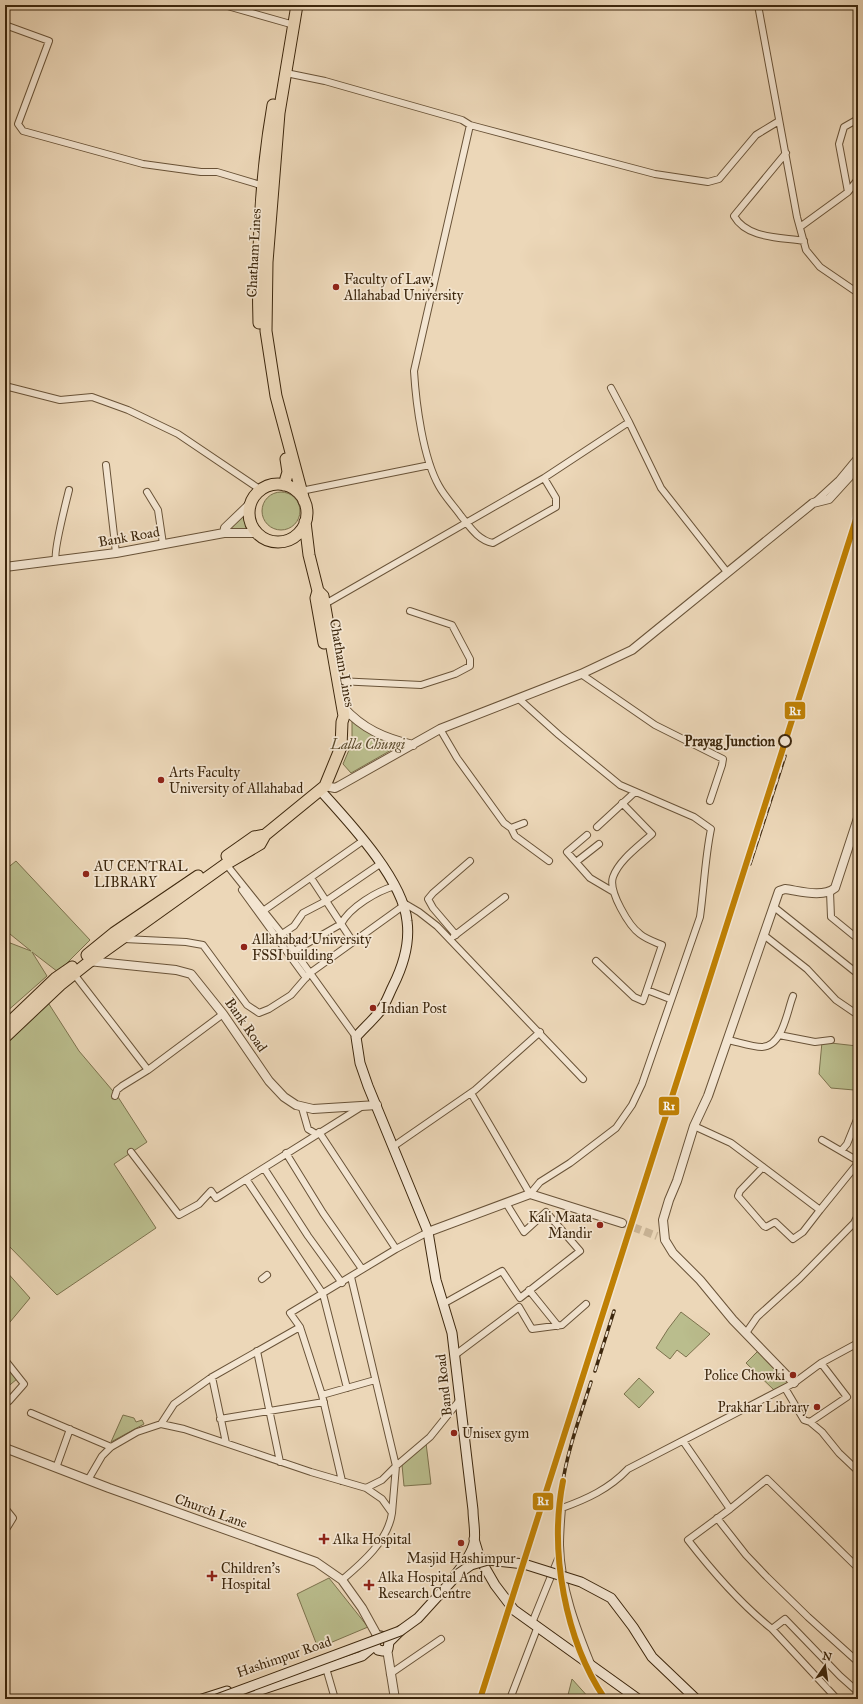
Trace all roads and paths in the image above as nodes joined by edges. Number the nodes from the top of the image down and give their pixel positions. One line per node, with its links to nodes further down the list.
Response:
1 (224, 5): 5 (street)
2 (290, 5): 5 (highway, Chatham Lines)
3 (297, 5): 5 (highway, Chatham Lines)
4 (758, 5): 9 (street)
5 (291, 24): 7 (highway, Chatham Lines); 13 (highway, Chatham Lines)
6 (5, 25): 13 (street)
7 (286, 73): 10 (street); 30 (highway, Chatham Lines)
8 (858, 119): 14 (street)
9 (779, 121): 10 (street); 11 (street)
10 (470, 125): 23 (street)
11 (786, 153): 15 (street); 16 (street)
12 (858, 179): 14 (street)
13 (264, 186): 26 (highway, Chatham Lines)
14 (848, 192): 15 (street)
15 (800, 227): 16 (street)
16 (804, 241): 17 (street)
17 (858, 293)
18 (5, 386): 28 (street)
19 (611, 388): 20 (street)
20 (629, 422): 25 (street); 41 (street)
21 (858, 457): 31 (street)
22 (858, 461): 31 (street)
23 (430, 464): 30 (street); 34 (street)
24 (106, 465): 38 (street)
25 (544, 478): 34 (street); 34 (street)
26 (284, 485): 28 (highway); 30 (highway)
27 (69, 490): 39 (street)
28 (260, 490): 32 (highway)
29 (147, 492): 37 (street)
30 (302, 496): 33 (highway, Chatham Lines)
31 (813, 503): 41 (street)
32 (250, 504): 35 (street); 36 (highway)
33 (305, 522): 36 (highway); 42 (highway, Chatham Lines)
34 (466, 522): 43 (street)
35 (224, 533): 36 (street, Bank Road); 37 (street, Bank Road)
36 (257, 533)
37 (163, 544): 38 (street, Bank Road)
38 (116, 553): 39 (street, Bank Road)
39 (56, 560): 40 (street, Bank Road)
40 (5, 567)
41 (727, 572): 45 (street)
42 (318, 591): 43 (highway, Chatham Lines); 49 (highway, Chatham Lines)
43 (325, 604): 46 (highway, Chatham Lines)
44 (410, 611): 46 (street)
45 (581, 674): 47 (street); 54 (street)
46 (338, 681): 48 (highway, Chatham Lines)
47 (519, 699): 50 (street); 53 (street)
48 (341, 706): 49 (highway, Chatham Lines); 51 (street)
49 (342, 722): 52 (highway)
50 (440, 729): 51 (street); 59 (street)
51 (413, 745): 52 (street)
52 (322, 788): 61 (highway); 62 (main road)
53 (635, 792): 55 (street); 95 (street)
54 (710, 801)
55 (622, 803): 58 (street); 72 (street)
56 (858, 818): 73 (street)
57 (524, 823): 59 (street)
58 (597, 827)
59 (511, 828): 65 (street)
60 (587, 834): 66 (street)
61 (265, 835): 67 (highway); 88 (highway)
62 (364, 840): 68 (main road); 69 (street)
63 (599, 844): 66 (street)
64 (470, 861): 81 (street)
65 (549, 861)
66 (576, 862): 72 (street)
67 (226, 864): 78 (street); 83 (highway)
68 (380, 864): 71 (main road); 75 (street)
69 (312, 878): 75 (street); 78 (street)
70 (237, 883): 92 (street)
71 (394, 886): 76 (main road); 79 (street)
72 (612, 891): 93 (street)
73 (830, 892): 77 (street); 85 (street)
74 (505, 897): 81 (street)
75 (326, 901): 79 (street); 80 (street)
76 (402, 904): 84 (street); 86 (street); 102 (main road)
77 (774, 907): 82 (street); 91 (street)
78 (263, 911): 80 (street)
79 (341, 924): 86 (street); 87 (street)
80 (282, 934): 87 (street)
81 (456, 935): 84 (street)
82 (765, 936): 97 (street); 103 (street)
83 (122, 939): 88 (highway); 92 (street)
84 (449, 939): 99 (street)
85 (858, 939)
86 (353, 942): 92 (street)
87 (294, 951): 92 (street)
88 (86, 960): 90 (highway); 96 (street, Bank Road); 98 (highway)
89 (596, 961): 93 (street)
90 (74, 974): 101 (highway); 105 (street)
91 (858, 974)
92 (308, 976): 102 (street)
93 (647, 990): 95 (street)
94 (793, 996): 100 (street)
95 (670, 999): 124 (street)
96 (223, 1014): 105 (street); 111 (street, Bank Road)
97 (858, 1015)
98 (5, 1026)
99 (540, 1032): 106 (street); 107 (street)
100 (780, 1035): 103 (street); 104 (street)
101 (5, 1037)
102 (356, 1037): 109 (main road, Band Road)
103 (728, 1040): 113 (street)
104 (831, 1040)
105 (148, 1070): 108 (street)
106 (583, 1079)
107 (470, 1093): 116 (street); 124 (street)
108 (115, 1096)
109 (377, 1106): 110 (street, Bank Road); 116 (main road, Band Road)
110 (361, 1107): 111 (street, Bank Road); 114 (street)
111 (302, 1108): 114 (street)
112 (858, 1117): 117 (street)
113 (694, 1126): 121 (street); 132 (street)
114 (317, 1133): 119 (street); 131 (street)
115 (822, 1140): 117 (street)
116 (394, 1146): 129 (main road, Band Road)
117 (841, 1151): 120 (street)
118 (131, 1152): 123 (street)
119 (286, 1153): 122 (street); 133 (street)
120 (858, 1162): 126 (street)
121 (763, 1167): 126 (street); 126 (street)
122 (264, 1168): 123 (street); 135 (street)
123 (246, 1179): 137 (street)
124 (530, 1194): 125 (street); 128 (street)
125 (506, 1203): 129 (street); 136 (street)
126 (820, 1210)
127 (858, 1215): 142 (street)
128 (622, 1223)
129 (428, 1232): 131 (street); 138 (main road, Band Road)
130 (657, 1236): 132 (street)
131 (396, 1249): 133 (street)
132 (673, 1253): 142 (street)
133 (362, 1269): 134 (street)
134 (351, 1277): 135 (street); 149 (street)
135 (342, 1283): 137 (street)
136 (529, 1290): 138 (street); 140 (street)
137 (323, 1294): 141 (street); 151 (street)
138 (444, 1304): 145 (main road, Band Road)
139 (586, 1304): 140 (street)
140 (558, 1326): 145 (street)
141 (300, 1327): 144 (street); 153 (street)
142 (746, 1333): 150 (street)
143 (858, 1343): 147 (street)
144 (257, 1351): 148 (street); 157 (street)
145 (455, 1354): 156 (main road, Band Road)
146 (5, 1360): 154 (street)
147 (821, 1363): 150 (street); 160 (street)
148 (212, 1377): 159 (street); 161 (street)
149 (376, 1380): 151 (street); 168 (street)
150 (794, 1383): 152 (street)
151 (347, 1388): 153 (street)
152 (785, 1388): 160 (street); 163 (street)
153 (322, 1395): 155 (street)
154 (5, 1398)
155 (324, 1402): 157 (street); 172 (street)
156 (459, 1402): 168 (street); 179 (main road, Band Road)
157 (271, 1411): 159 (street); 167 (street)
158 (32, 1413): 162 (street)
159 (220, 1419): 164 (street)
160 (810, 1422): 170 (street)
161 (160, 1424): 164 (street); 165 (street)
162 (70, 1430): 165 (street); 169 (street)
163 (683, 1441): 175 (street); 189 (street)
164 (226, 1443): 167 (street)
165 (111, 1447): 171 (street)
166 (5, 1448): 169 (street, Church Lane)
167 (280, 1462): 172 (street)
168 (396, 1466): 173 (street); 176 (street)
169 (56, 1468): 171 (street, Church Lane)
170 (858, 1471)
171 (88, 1480): 182 (street, Church Lane)
172 (342, 1481): 173 (street)
173 (366, 1488): 176 (street)
174 (5, 1508): 178 (street)
175 (730, 1509): 177 (street); 181 (street)
176 (392, 1513): 182 (street)
177 (717, 1518): 184 (street); 188 (street)
178 (5, 1531)
179 (474, 1537): 183 (main road); 187 (main road, Band Road)
180 (558, 1559): 183 (street)
181 (858, 1568)
182 (342, 1580): 186 (street, Church Lane)
183 (535, 1624): 189 (main road); 199 (street)
184 (772, 1629): 192 (street); 202 (street)
185 (441, 1639): 191 (street)
186 (376, 1641): 187 (main road); 187 (main road); 190 (main road); 194 (main road, Hashimpur Road)
187 (388, 1646): 191 (street)
188 (858, 1662)
189 (592, 1667): 200 (main road)
190 (326, 1668): 193 (main road); 197 (street)
191 (390, 1674): 198 (street)
192 (858, 1692)
193 (247, 1697): 196 (main road)
194 (202, 1699)
195 (217, 1699): 201 (main road, bridge)
196 (234, 1699)
197 (335, 1699)
198 (394, 1699)
199 (510, 1699)
200 (638, 1699)
201 (696, 1699)
202 (836, 1699)

